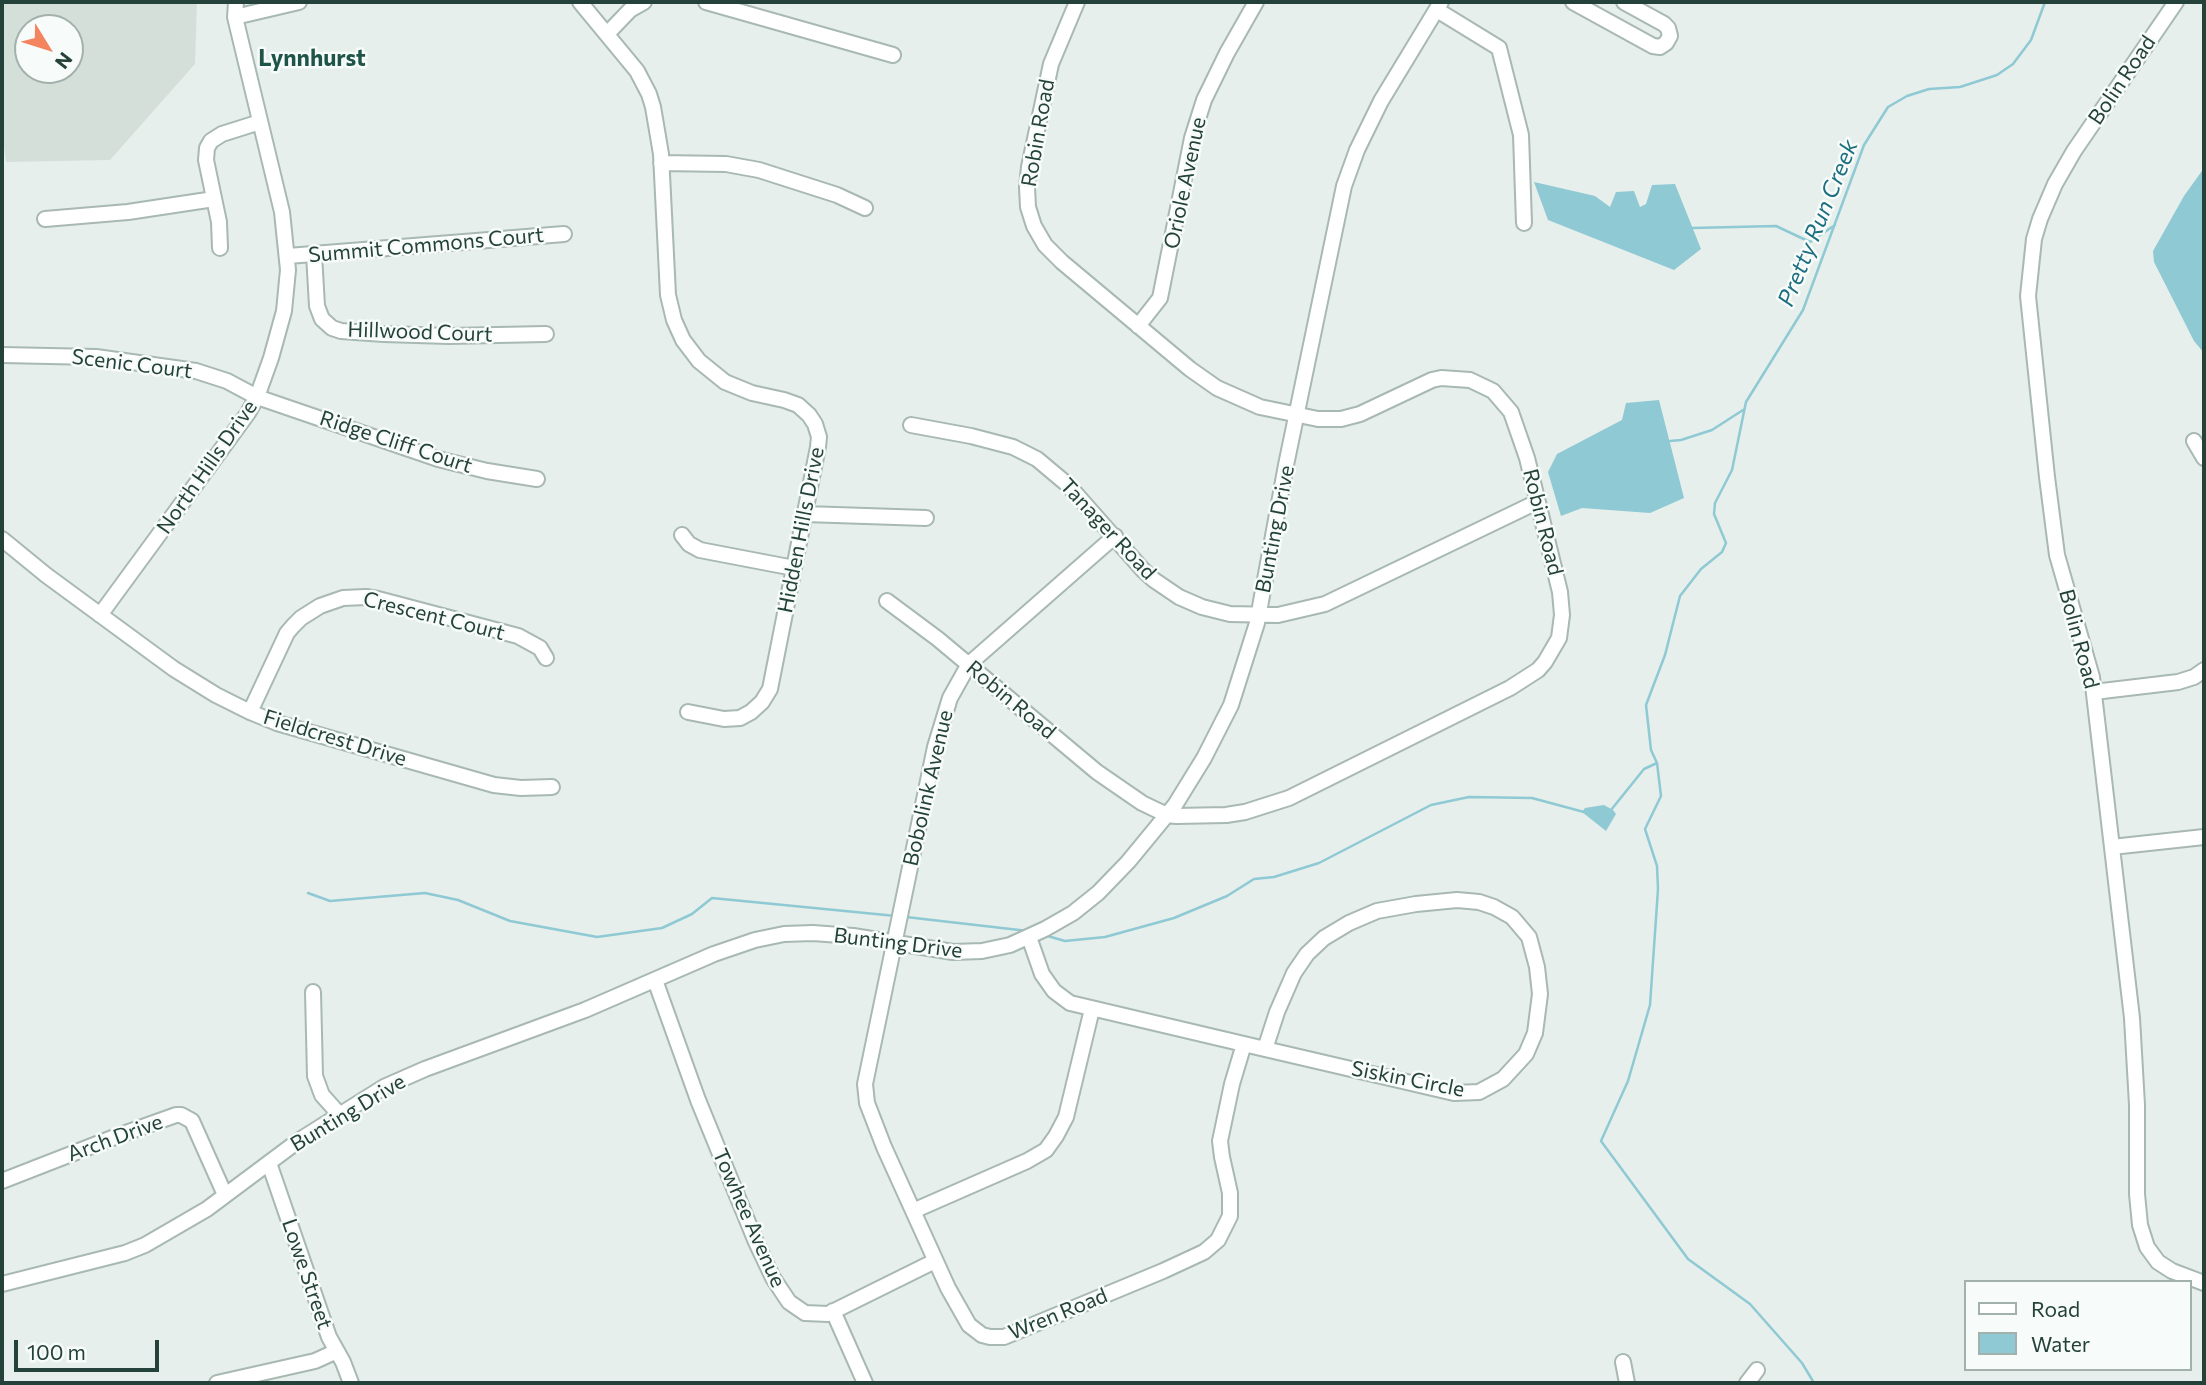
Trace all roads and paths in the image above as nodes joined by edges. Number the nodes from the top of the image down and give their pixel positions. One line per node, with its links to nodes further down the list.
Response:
1 (225, 2): 13 (street, North Hills Drive)
2 (236, 2): 13 (street, North Hills Drive)
3 (299, 2): 13 (street)
4 (580, 2): 14 (street, Hidden Hills Drive)
5 (644, 2): 14 (street)
6 (706, 2): 15 (street)
7 (1077, 2): 26 (street, Robin Road)
8 (1256, 2): 26 (street, Oriole Avenue)
9 (1573, 2): 10 (street)
10 (1624, 2)
11 (2176, 2): 48 (street, Bolin Road)
12 (1439, 6): 21 (street); 30 (street, Bunting Drive)
13 (235, 17): 16 (street, North Hills Drive)
14 (607, 34): 17 (street, Hidden Hills Drive)
15 (893, 55)
16 (260, 122): 18 (street); 25 (street, North Hills Drive)
17 (661, 163): 19 (street); 36 (street, Hidden Hills Drive)
18 (214, 200): 20 (street); 23 (street)
19 (865, 208)
20 (45, 219)
21 (1524, 223)
22 (564, 234): 24 (street, Summit Commons Court)
23 (220, 248)
24 (314, 254): 25 (street, Summit Commons Court); 27 (street, Hillwood Court)
25 (288, 256): 29 (street, North Hills Drive)
26 (1138, 326): 30 (street, Robin Road)
27 (546, 334)
28 (2, 355): 29 (street, Scenic Court)
29 (257, 397): 34 (street, Ridge Cliff Court); 44 (street, North Hills Drive)
30 (1298, 415): 35 (street, Robin Road); 43 (street, Bunting Drive)
31 (911, 425): 39 (street, Tanager Road)
32 (2194, 441): 33 (street)
33 (2204, 458)
34 (537, 479)
35 (1536, 502): 43 (street, Tanager Road); 52 (street, Robin Road)
36 (805, 514): 37 (street); 41 (street, Hidden Hills Drive)
37 (926, 519)
38 (681, 535): 41 (street)
39 (1115, 536): 43 (street, Tanager Road); 46 (street, Bobolink Avenue)
40 (2, 539): 44 (street, Fieldcrest Drive)
41 (794, 568): 50 (street, Hidden Hills Drive)
42 (887, 601): 46 (street, Robin Road)
43 (1258, 614): 52 (street, Bunting Drive)
44 (100, 615): 49 (street, Fieldcrest Drive)
45 (546, 658): 49 (street, Crescent Court)
46 (969, 664): 52 (street, Robin Road); 56 (street, Bobolink Avenue)
47 (2204, 670): 48 (street)
48 (2094, 692): 54 (street, Bolin Road)
49 (250, 712): 51 (street, Fieldcrest Drive)
50 (688, 712)
51 (552, 787)
52 (1167, 815): 55 (street, Bunting Drive)
53 (2204, 837): 54 (street)
54 (2112, 847): 68 (street, Bolin Road)
55 (1030, 937): 56 (street, Bunting Drive); 59 (street, Siskin Circle)
56 (894, 943): 57 (street, Bunting Drive); 66 (street, Wren Road)
57 (654, 980): 62 (street, Bunting Drive); 70 (street, Towhee Avenue)
58 (313, 992): 62 (street)
59 (1091, 1009): 60 (street, Siskin Circle); 66 (street)
60 (1244, 1044): 61 (street, Siskin Circle); 67 (street, Wren Road)
61 (1265, 1049): 61 (street, Siskin Circle)
62 (339, 1114): 63 (street, Bunting Drive)
63 (269, 1163): 65 (street, Bunting Drive); 71 (street, Lowe Street)
64 (2, 1181): 65 (street, Arch Drive)
65 (225, 1195): 69 (street, Bunting Drive)
66 (913, 1211): 67 (street, Wren Road)
67 (935, 1261): 70 (street, Towhee Avenue)
68 (2204, 1283)
69 (2, 1284)
70 (833, 1311): 76 (street)
71 (337, 1351): 74 (street); 75 (street, Lowe Street)
72 (1623, 1362): 77 (street)
73 (1757, 1370): 78 (street)
74 (217, 1383)
75 (351, 1383)
76 (865, 1383)
77 (1627, 1383)
78 (1747, 1383)

